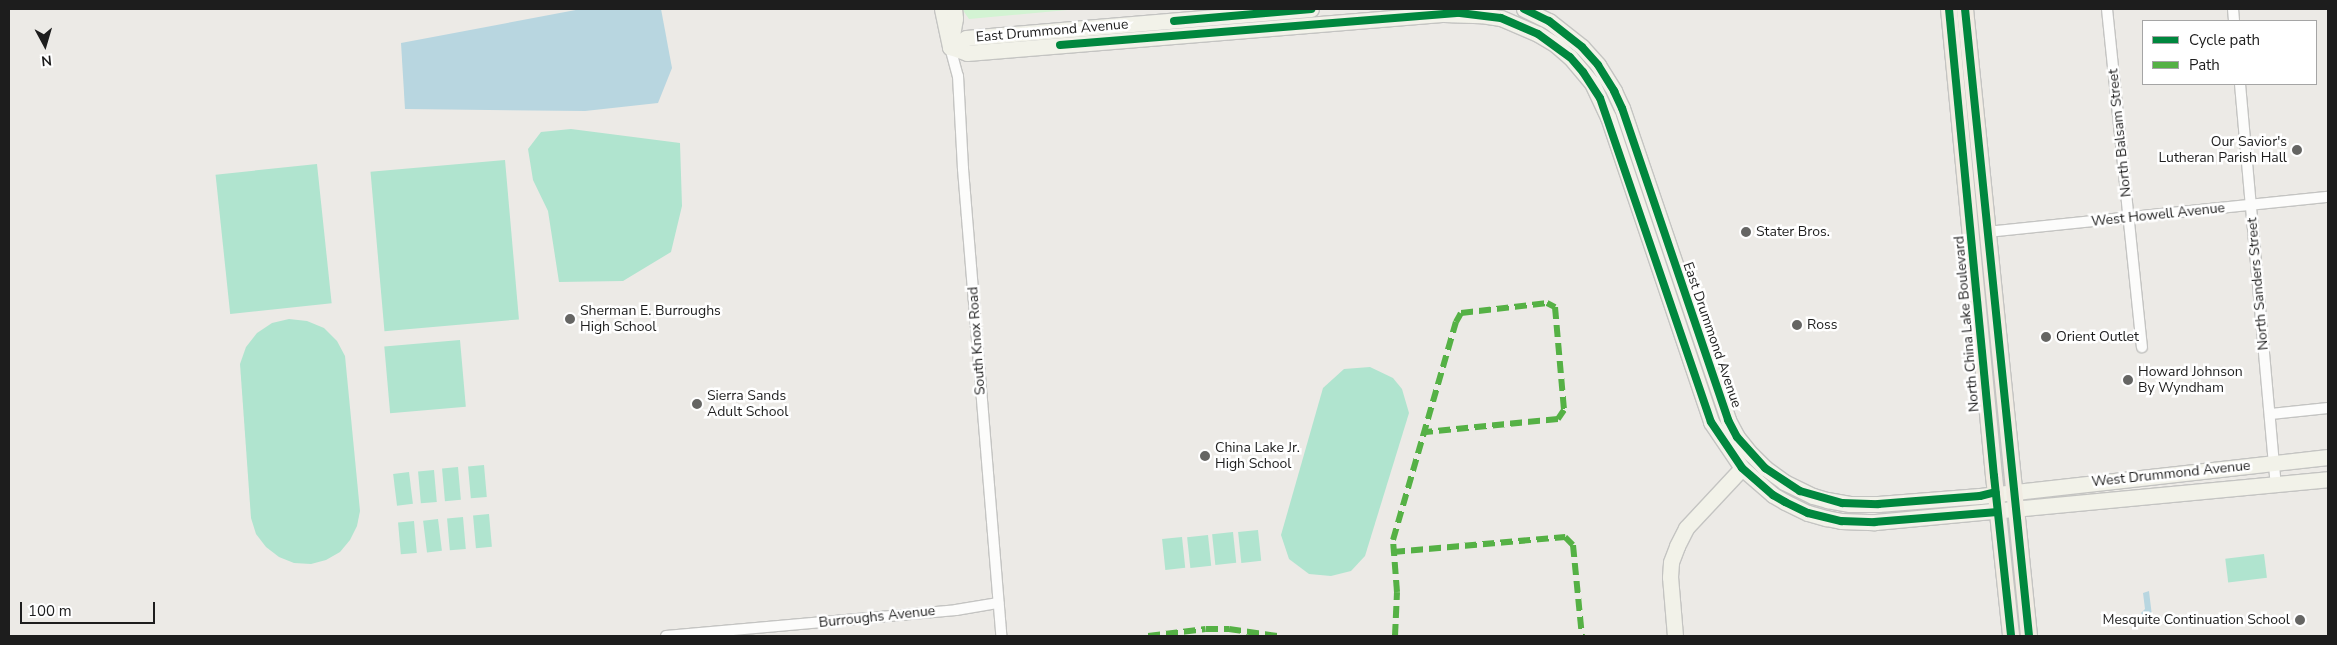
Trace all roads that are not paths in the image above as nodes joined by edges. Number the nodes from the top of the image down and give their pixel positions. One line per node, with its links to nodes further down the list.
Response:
1 (942, 9): 8 (street)
2 (954, 9): 8 (street)
3 (1311, 9): 8 (street, East Drummond Avenue)
4 (1524, 9): 17 (street, East Drummond Avenue)
5 (1949, 9): 24 (main road, North China Lake Boulevard)
6 (1965, 9): 13 (main road, North China Lake Boulevard)
7 (2107, 9): 12 (street, North Balsam Street)
8 (950, 47): 20 (street, East Drummond Avenue); 27 (street, South Knox Road)
9 (2240, 85): 11 (street, North Sanders Street)
10 (2328, 197): 11 (street, West Howell Avenue)
11 (2251, 205): 12 (street, West Howell Avenue); 16 (street, North Sanders Street)
12 (2129, 217): 13 (street, West Howell Avenue); 14 (street, North Balsam Street)
13 (1987, 232): 23 (main road, North China Lake Boulevard)
14 (2142, 347)
15 (2328, 408): 16 (street)
16 (2271, 414): 19 (street, North Sanders Street)
17 (1754, 457): 20 (street); 24 (street, East Drummond Avenue)
18 (2328, 457): 19 (street, West Drummond Avenue)
19 (2276, 462): 22 (street, North Sanders Street); 23 (street, West Drummond Avenue)
20 (1742, 468): 26 (street, East Drummond Avenue); 30 (street)
21 (2328, 479): 22 (street, West Drummond Avenue)
22 (2276, 484): 25 (street, West Drummond Avenue)
23 (2013, 491): 24 (street, West Drummond Avenue); 25 (main road, North China Lake Boulevard)
24 (1996, 492): 26 (main road, North China Lake Boulevard)
25 (2015, 510): 26 (street, West Drummond Avenue); 32 (main road, North China Lake Boulevard)
26 (1998, 512): 31 (main road, North China Lake Boulevard)
27 (998, 603): 28 (street, Burroughs Avenue); 29 (street, South Knox Road)
28 (666, 636)
29 (1001, 636)
30 (1675, 636)
31 (2012, 636)
32 (2029, 636)

